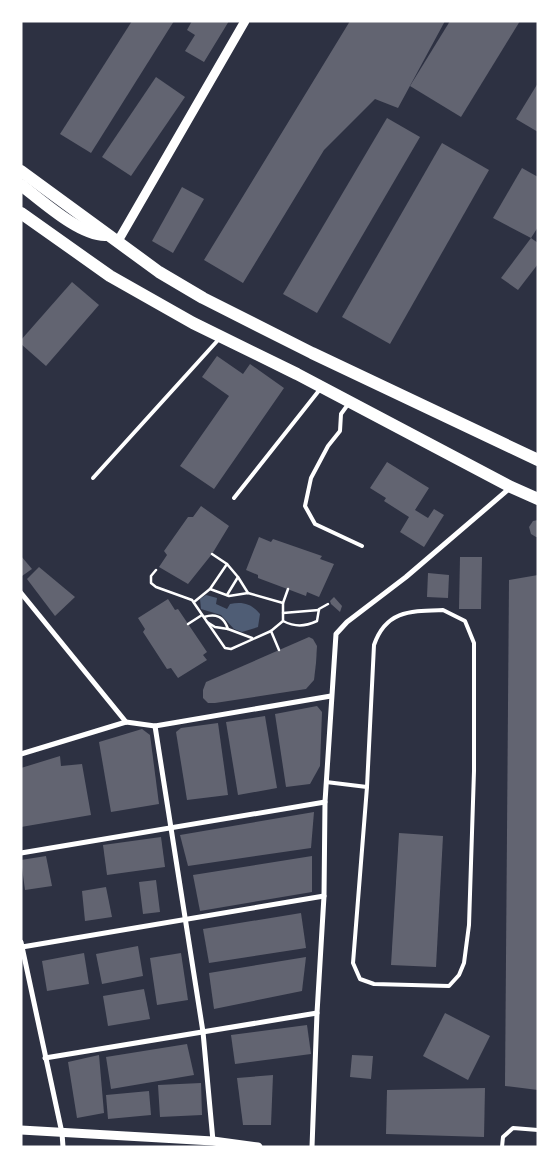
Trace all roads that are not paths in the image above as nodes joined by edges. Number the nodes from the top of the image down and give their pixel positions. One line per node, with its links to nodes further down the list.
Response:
1 (245, 21): 5 (street)
2 (21, 171): 5 (main road)
3 (21, 185): 5 (main road)
4 (21, 213): 6 (main road)
5 (113, 238): 9 (main road)
6 (220, 338): 7 (main road); 10 (lane)
7 (322, 387): 8 (main road); 12 (lane)
8 (350, 402): 11 (main road); 14 (lane)
9 (538, 460)
10 (93, 478)
11 (511, 487): 13 (main road); 16 (street)
12 (234, 498)
13 (538, 499)
14 (362, 546)
15 (21, 593): 17 (street)
16 (332, 696): 18 (street); 20 (street)
17 (126, 722): 18 (street); 19 (street)
18 (155, 726): 23 (street)
19 (21, 754)
20 (326, 782): 21 (lane); 22 (street)
21 (367, 787): 21 (lane)
22 (325, 802): 23 (street); 25 (street)
23 (171, 829): 24 (street); 26 (street)
24 (21, 853)
25 (324, 896): 26 (street); 28 (street)
26 (186, 919): 27 (street); 29 (street)
27 (22, 944): 30 (street)
28 (316, 1013): 29 (street); 38 (street)
29 (203, 1032): 30 (street); 34 (street)
30 (45, 1058): 33 (street)
31 (21, 1130): 33 (street)
32 (538, 1130): 39 (lane)
33 (62, 1133): 35 (street); 36 (street)
34 (213, 1141): 35 (street); 37 (street)
35 (195, 1144)
36 (62, 1147)
37 (258, 1147)
38 (312, 1147)
39 (502, 1147)

